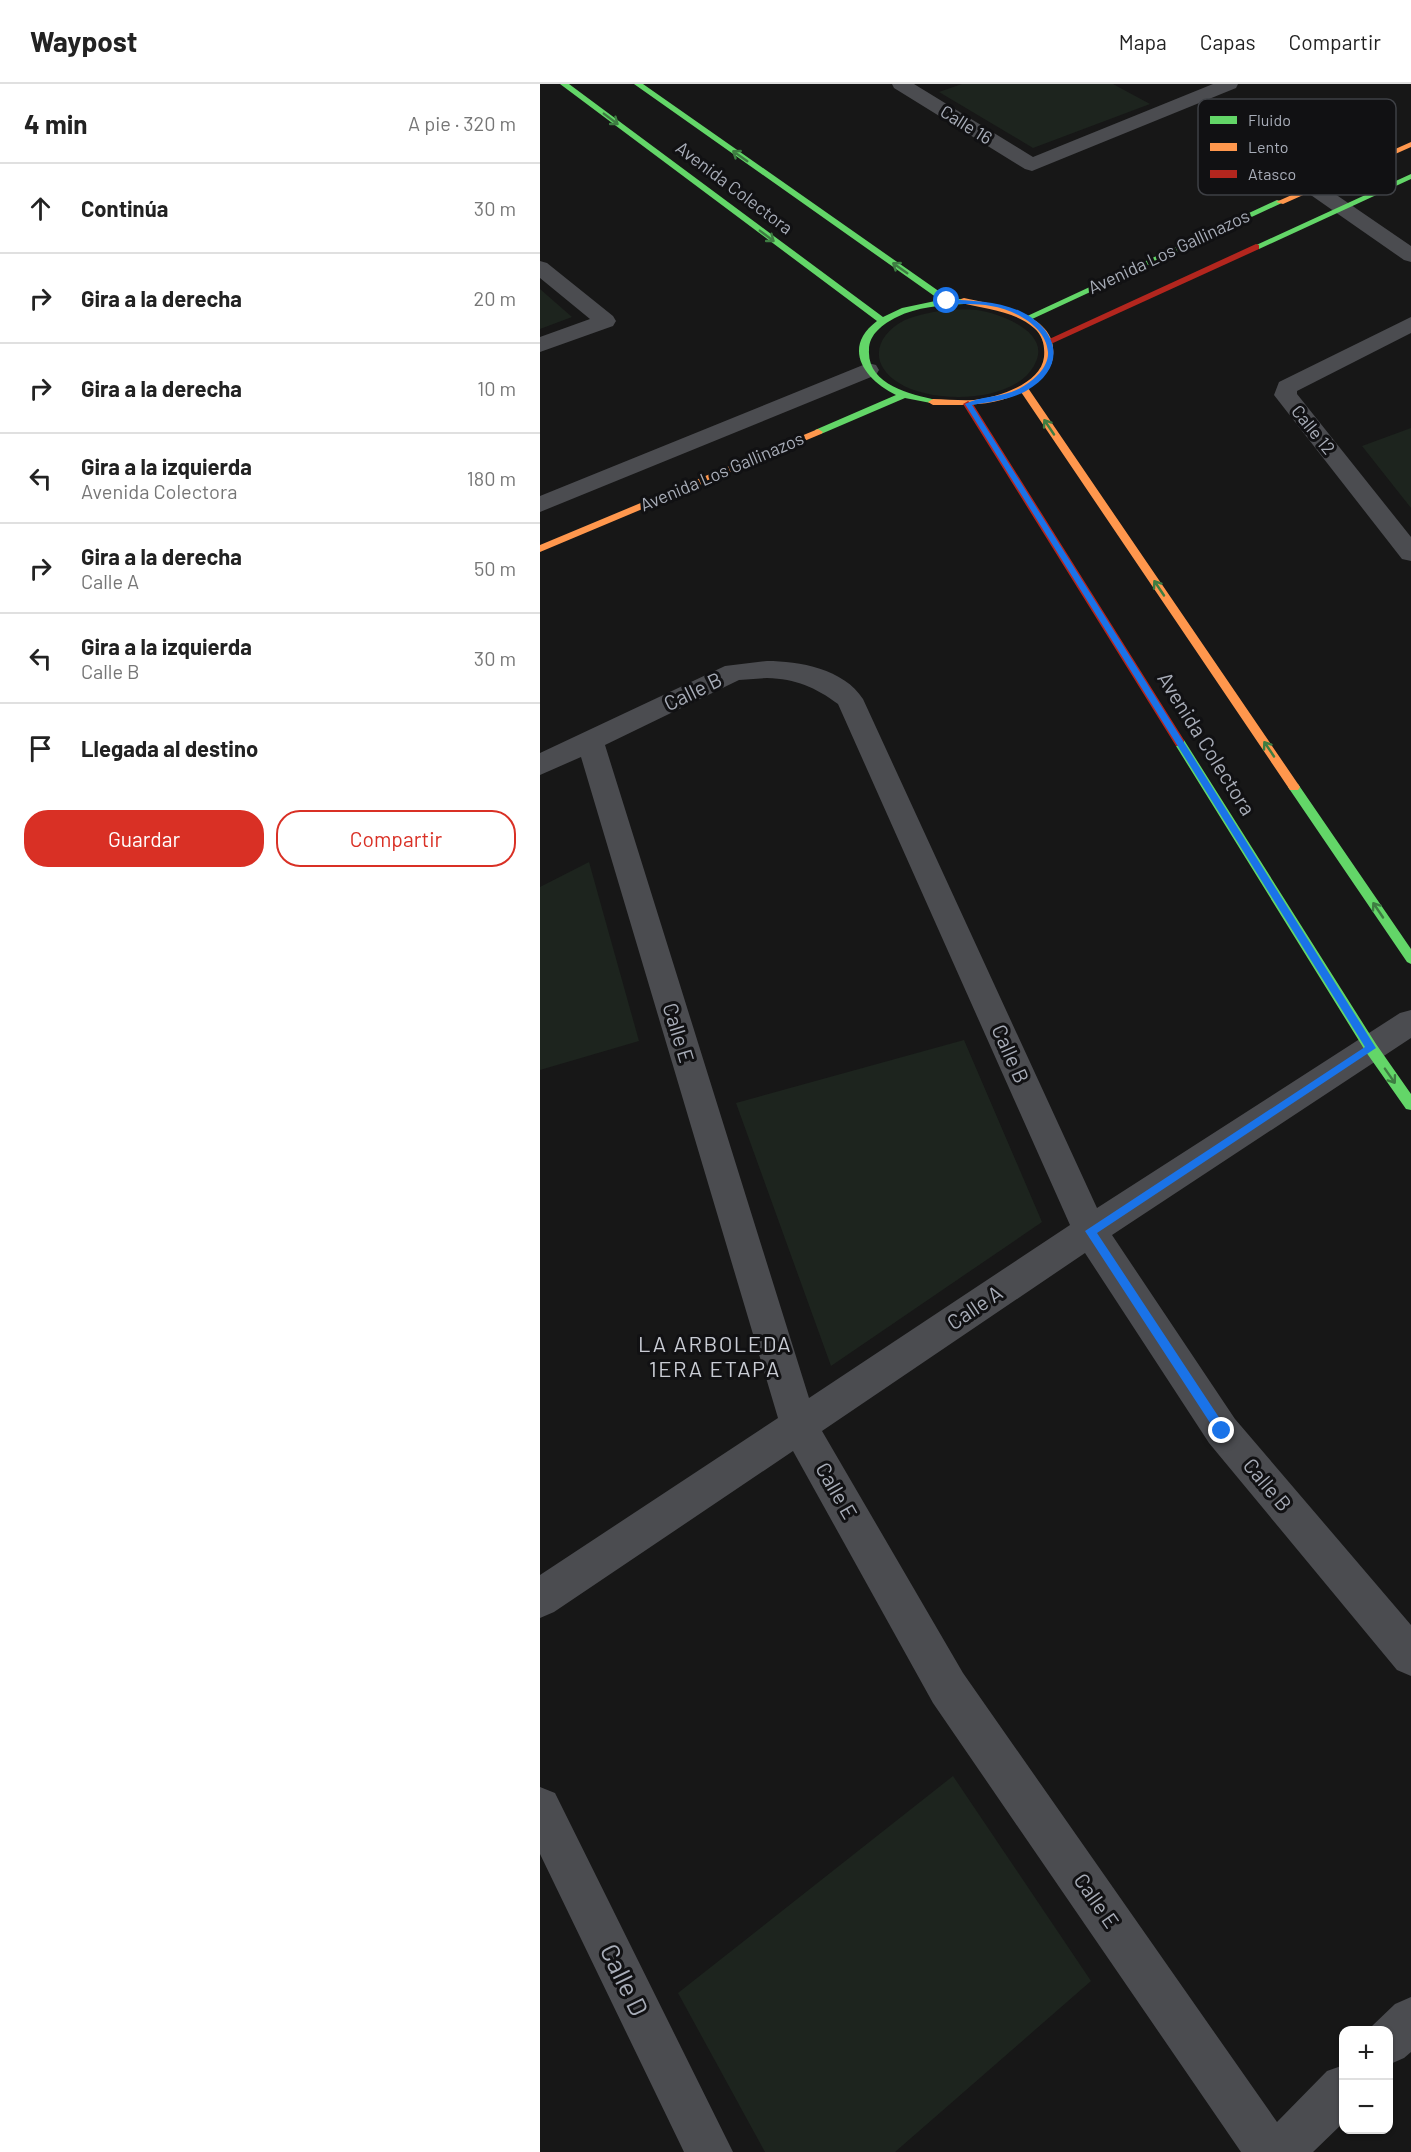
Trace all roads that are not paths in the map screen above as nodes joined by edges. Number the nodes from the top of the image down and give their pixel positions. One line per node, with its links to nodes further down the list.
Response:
1 (564, 84): 17 (street, Avenida Colectora, one-way to 17)
2 (638, 84): 15 (street, Avenida Colectora, one-way to 2)
3 (901, 84): 4 (street, Calle 16)
4 (1229, 84)
5 (1411, 144): 6 (street, Avenida Los Gallinazos)
6 (1396, 151)
7 (1411, 176): 8 (street, Avenida Los Gallinazos)
8 (1396, 182)
9 (1295, 195): 16 (street, Avenida Los Gallinazos)
10 (1324, 195): 12 (street)
11 (1367, 195): 12 (street, Avenida Los Gallinazos)
12 (1341, 206): 13 (street); 19 (street, Avenida Los Gallinazos)
13 (1411, 256)
14 (540, 267): 20 (street)
15 (947, 301): 16 (street); 17 (street)
16 (1027, 318): 19 (street)
17 (882, 321): 21 (street)
18 (1411, 324): 27 (street, Calle 12)
19 (1050, 341): 22 (street)
20 (540, 345)
21 (868, 369): 23 (street); 25 (street, Avenida Los Gallinazos)
22 (1024, 389): 24 (street); 30 (street, one-way to 22)
23 (904, 395): 24 (street); 26 (street, Avenida Los Gallinazos)
24 (968, 404): 32 (street, Avenida Colectora)
25 (540, 505)
26 (540, 549)
27 (1411, 553)
28 (590, 741): 29 (street, Calle B); 34 (street, Calle B); 35 (street, Calle E)
29 (540, 765)
30 (1411, 959)
31 (1411, 1022): 32 (street, Calle A)
32 (1371, 1048): 33 (street, Avenida Colectora, one-way to 33); 34 (street, Calle A)
33 (1411, 1105)
34 (1090, 1231): 35 (street, Calle A); 37 (street, Calle B)
35 (799, 1426): 36 (street, Calle A); 43 (street, Calle E)
36 (540, 1598)
37 (1411, 1656)
38 (540, 1808): 42 (street, Calle D)
39 (1411, 2020): 40 (street)
40 (1393, 2038)
41 (1339, 2093): 44 (street)
42 (709, 2152)
43 (1269, 2152)
44 (1280, 2152)

